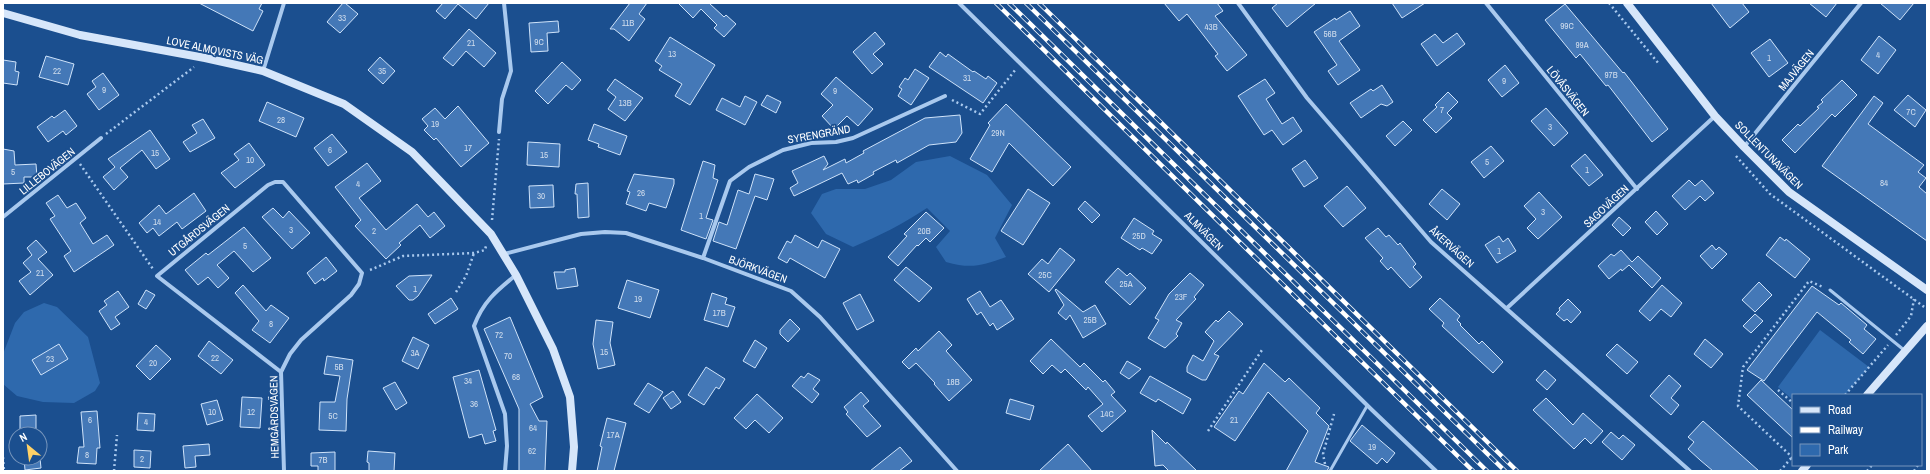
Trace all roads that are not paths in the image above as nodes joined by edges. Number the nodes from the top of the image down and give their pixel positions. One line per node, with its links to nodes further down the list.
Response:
1 (284, 3): 9 (street)
2 (504, 3): 12 (street)
3 (959, 3): 28 (street, ALMVÄGEN)
4 (1486, 3): 15 (street, LÖVÅSVÄGEN)
5 (1627, 3): 11 (street, SOLLENTUNAVÄGEN)
6 (1861, 3): 14 (street, MAJVÄGEN)
7 (1239, 4): 23 (street, ÅKERVÄGEN)
8 (3, 13): 9 (street, LOVE ALMQVISTS VÄG)
9 (263, 71): 17 (street, LOVE ALMQVISTS VÄG)
10 (944, 96): 18 (street, SYRENGRÄND)
11 (1715, 116): 14 (street, SOLLENTUNAVÄGEN); 15 (street, SAGOVÄGEN)
12 (499, 132)
13 (101, 138): 16 (street, LILLEBOVÄGEN)
14 (1744, 148): 22 (street, SOLLENTUNAVÄGEN)
15 (1636, 189): 23 (street, SAGOVÄGEN)
16 (3, 217)
17 (504, 254): 18 (street, BJÖRKVÄGEN); 20 (street, LOVE ALMQVISTS VÄG)
18 (703, 258): 32 (street, BJÖRKVÄGEN)
19 (362, 274): 26 (street, HEMGÅRDSVÄGEN); 26 (street, UTGÅRDSVÄGEN)
20 (516, 275): 30 (street); 31 (street, LOVE ALMQVISTS VÄG)
21 (1830, 290): 25 (lane)
22 (1927, 290)
23 (1507, 308): 35 (street, ÅKERVÄGEN)
24 (1927, 326): 25 (street)
25 (1905, 351): 27 (street)
26 (281, 372): 29 (street, HEMGÅRDSVÄGEN)
27 (1868, 394)
28 (1367, 406): 33 (lane); 34 (street, ALMVÄGEN)
29 (284, 471)
30 (505, 471)
31 (572, 471)
32 (957, 471)
33 (1330, 471)
34 (1436, 471)
35 (1690, 471)

